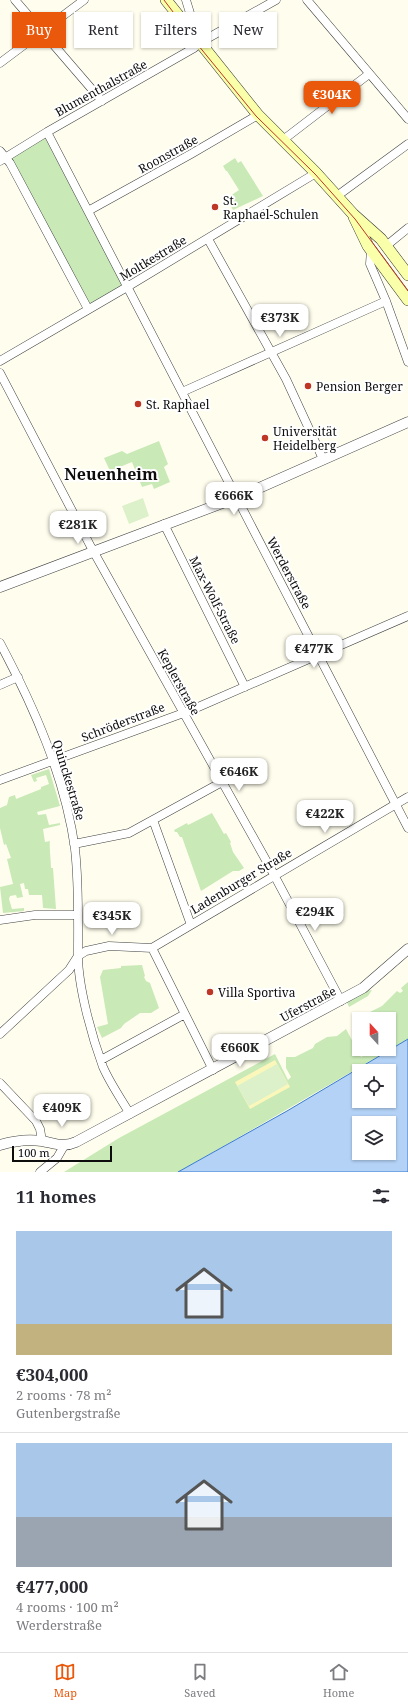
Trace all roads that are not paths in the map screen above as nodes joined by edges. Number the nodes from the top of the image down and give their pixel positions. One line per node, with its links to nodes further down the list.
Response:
1 (15, 0): 7 (street)
2 (84, 0): 10 (street)
3 (166, 0): 8 (main road)
4 (186, 0): 9 (street)
5 (276, 0): 11 (street, Blumenthalstraße)
6 (307, 0): 17 (street)
7 (25, 12)
8 (175, 12)
9 (190, 12)
10 (66, 13)
11 (211, 36)
12 (20, 48): 16 (street)
13 (57, 48): 18 (street)
14 (194, 48): 18 (street, Blumenthalstraße)
15 (203, 48): 19 (main road)
16 (0, 63)
17 (369, 74): 20 (street); 22 (street)
18 (102, 101): 21 (street, Blumenthalstraße)
19 (258, 115): 22 (main road); 27 (street, Roonstraße)
20 (408, 119)
21 (47, 132): 24 (street, Blumenthalstraße); 27 (street, Werderstraße)
22 (283, 140): 25 (main road)
23 (408, 144): 26 (street)
24 (2, 156): 37 (street)
25 (316, 173): 26 (main road); 30 (street, Moltkestraße)
26 (337, 196): 28 (main road)
27 (88, 212): 34 (street, Werderstraße)
28 (353, 214): 31 (main road); 32 (main road)
29 (408, 228): 31 (street)
30 (208, 239): 34 (street, Moltkestraße); 38 (street)
31 (386, 246): 33 (main road)
32 (371, 250): 35 (main road); 36 (street)
33 (408, 275)
34 (127, 287): 37 (street, Moltkestraße); 42 (street, Werderstraße)
35 (408, 300)
36 (386, 301): 38 (street); 40 (street)
37 (88, 309): 39 (street, Moltkestraße)
38 (271, 353): 42 (street); 44 (street)
39 (0, 361)
40 (408, 362)
41 (0, 373): 47 (street, Keplerstraße)
42 (182, 392): 45 (street, Werderstraße)
43 (408, 422): 44 (street)
44 (323, 459): 45 (street)
45 (236, 498): 46 (street); 51 (street, Werderstraße)
46 (164, 524): 47 (street); 54 (street, Max-Wolf-Straße)
47 (95, 554): 48 (street); 55 (street, Keplerstraße)
48 (0, 587)
49 (408, 616): 51 (street, Schröderstraße)
50 (0, 643): 52 (street, Quinckestraße)
51 (319, 655): 54 (street, Schröderstraße); 60 (street, Werderstraße)
52 (18, 677): 53 (street); 56 (street, Quinckestraße)
53 (0, 685)
54 (245, 687): 55 (street, Schröderstraße)
55 (184, 715): 56 (street, Schröderstraße); 58 (street, Keplerstraße)
56 (53, 761): 57 (street, Schröderstraße); 63 (street, Quinckestraße)
57 (0, 780)
58 (222, 782): 61 (street); 64 (street, Keplerstraße)
59 (408, 797): 60 (street, Ladenburger Straße)
60 (396, 804): 62 (street, Werderstraße); 64 (street, Ladenburger Straße)
61 (153, 820): 63 (street); 67 (street)
62 (408, 828)
63 (74, 844): 65 (street, Quinckestraße)
64 (274, 876): 67 (street, Ladenburger Straße); 71 (street, Keplerstraße)
65 (78, 915): 66 (street); 70 (street, Quinckestraße)
66 (0, 917)
67 (191, 925): 68 (street, Ladenburger Straße)
68 (152, 948): 70 (street); 72 (street)
69 (408, 949): 71 (street, Uferstraße)
70 (78, 956): 73 (street); 74 (street, Quinckestraße)
71 (341, 1001): 75 (street, Uferstraße)
72 (185, 1014): 74 (street); 75 (street)
73 (0, 1034)
74 (101, 1060): 77 (street, Quinckestraße)
75 (213, 1070): 77 (street, Uferstraße)
76 (0, 1083): 79 (street)
77 (130, 1114): 78 (street, Uferstraße)
78 (86, 1136): 79 (street, Uferstraße); 81 (street, Uferstraße)
79 (42, 1141): 80 (street); 81 (street)
80 (0, 1145)
81 (64, 1146): 82 (street)
82 (40, 1172)

